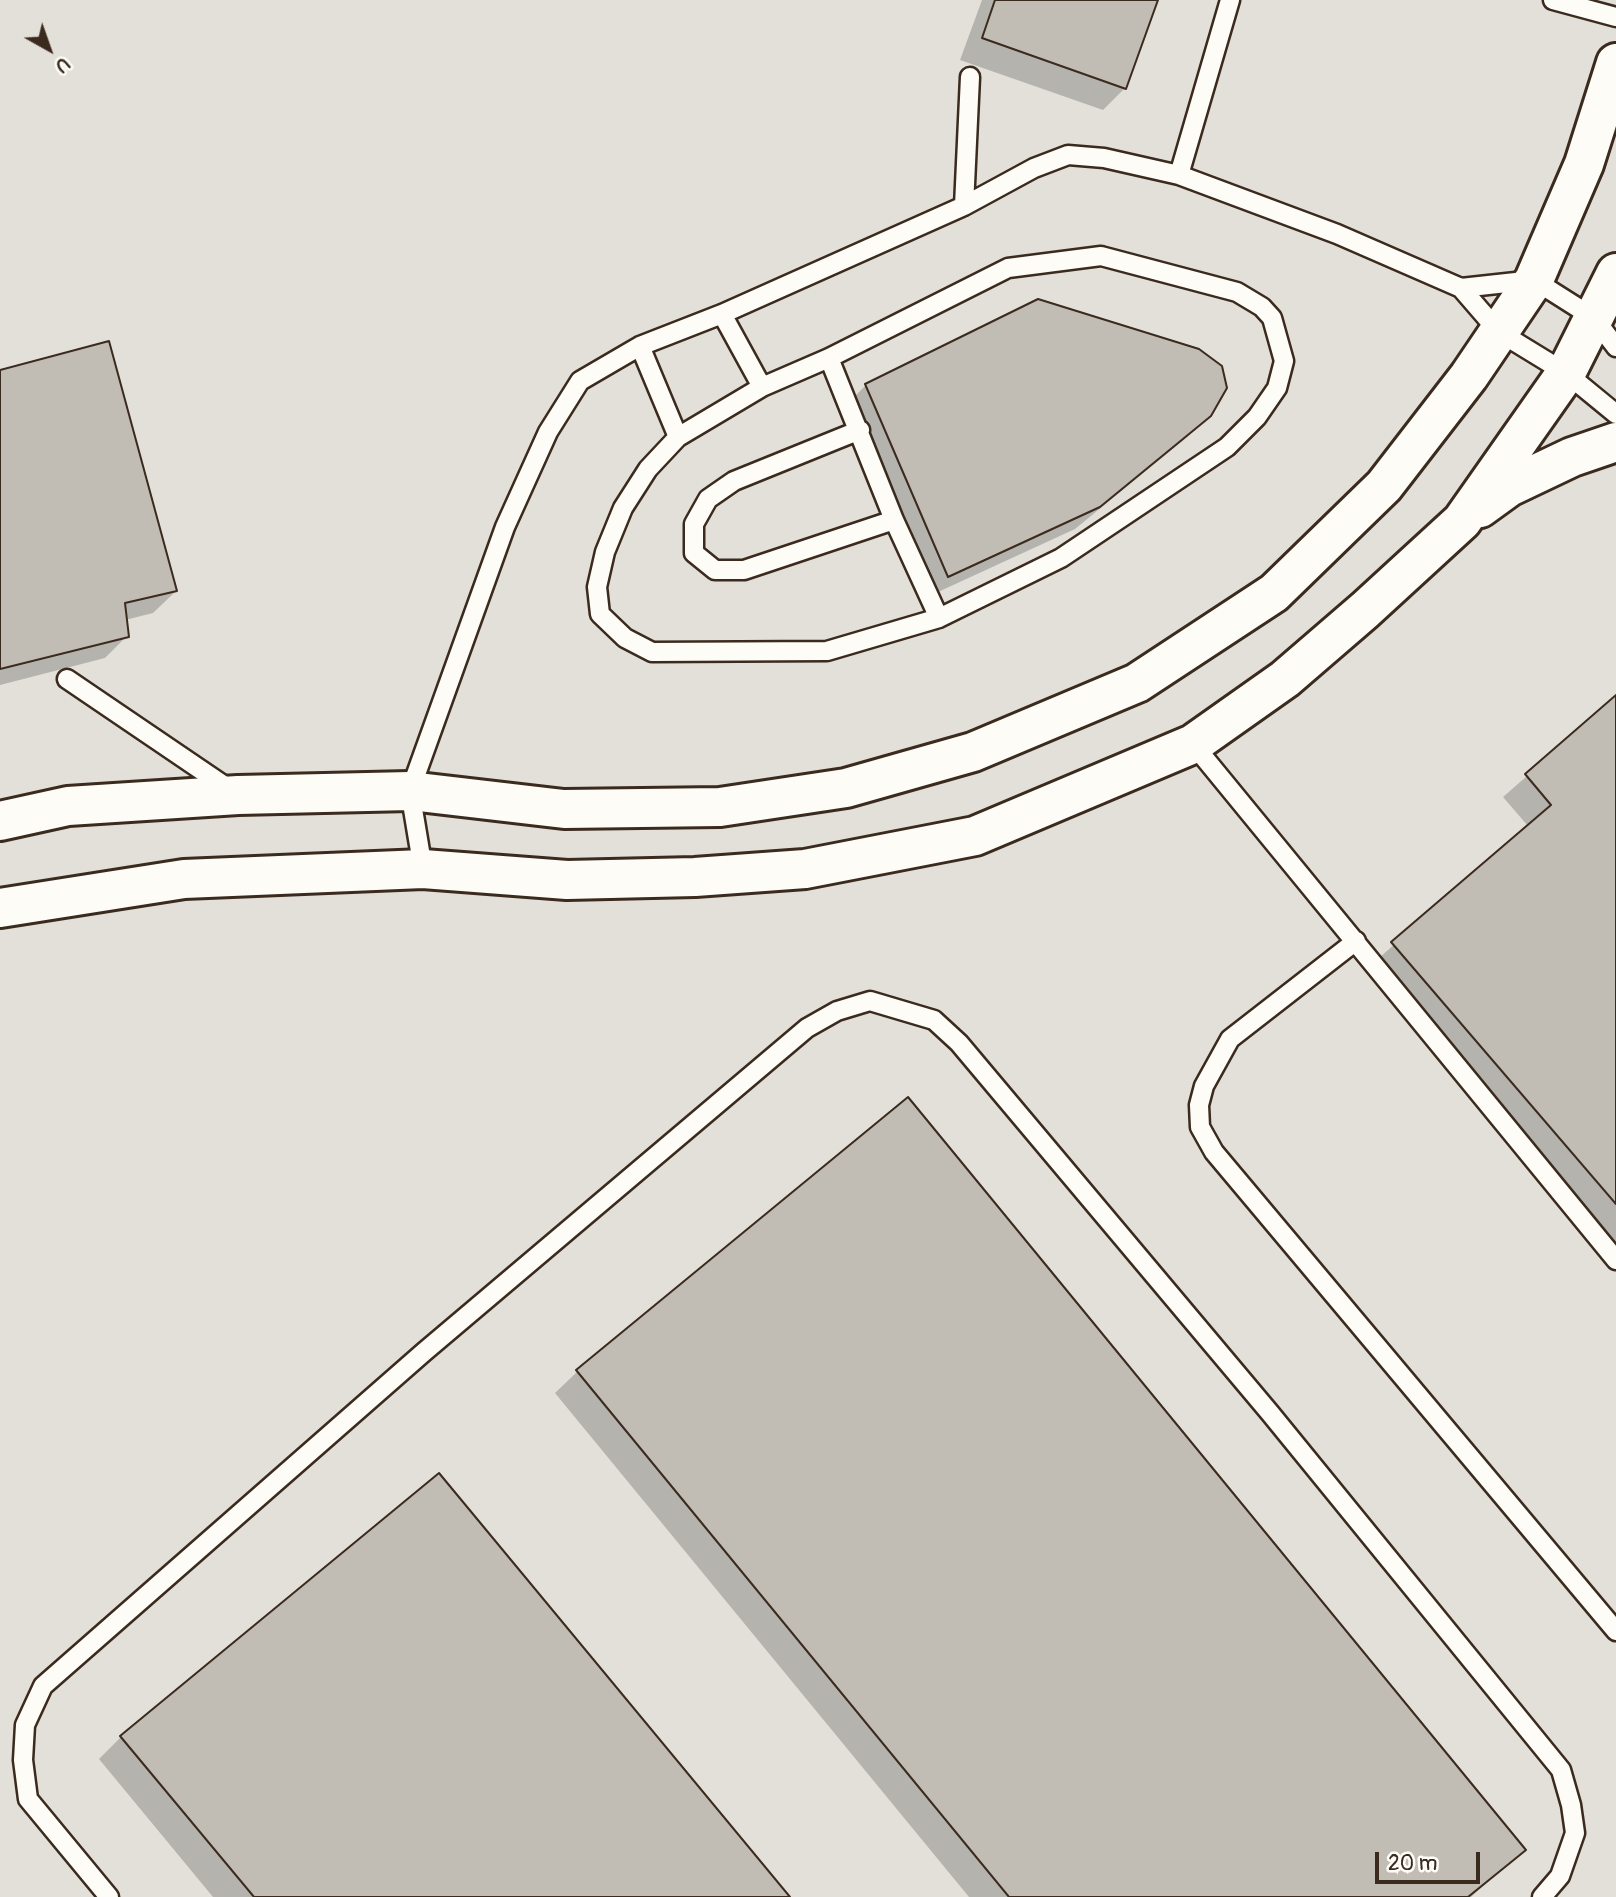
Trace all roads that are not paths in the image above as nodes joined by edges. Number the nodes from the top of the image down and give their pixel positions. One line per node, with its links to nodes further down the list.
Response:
1 (1230, 0): 6 (lane)
2 (1553, 0): 3 (lane)
3 (1616, 17)
4 (1616, 63): 9 (street)
5 (970, 77): 7 (lane)
6 (1179, 175): 7 (lane); 10 (lane)
7 (964, 206): 11 (lane)
8 (1616, 273): 13 (street)
9 (1534, 280): 10 (lane); 12 (street); 13 (lane)
10 (1461, 288): 12 (lane)
11 (722, 314): 14 (lane); 17 (lane)
12 (1499, 332): 16 (lane); 27 (street)
13 (1605, 332): 16 (street)
14 (639, 346): 20 (lane); 27 (lane)
15 (829, 358): 17 (lane); 19 (lane); 24 (lane)
16 (1566, 373): 18 (lane); 23 (street)
17 (762, 387): 20 (lane)
18 (1616, 414)
19 (860, 430): 22 (lane); 22 (lane)
20 (678, 437): 24 (lane)
21 (1616, 442): 23 (street)
22 (894, 520): 24 (lane)
23 (1462, 521): 26 (street)
24 (939, 618)
25 (66, 679): 28 (lane)
26 (1193, 744): 30 (street); 32 (lane)
27 (410, 792): 28 (street); 30 (lane)
28 (238, 795): 29 (street)
29 (0, 821)
30 (423, 869): 31 (street)
31 (0, 908)
32 (1356, 941): 33 (lane); 34 (lane)
33 (1616, 1260)
34 (1616, 1631)
35 (109, 1897): 36 (lane)
36 (1542, 1897)

